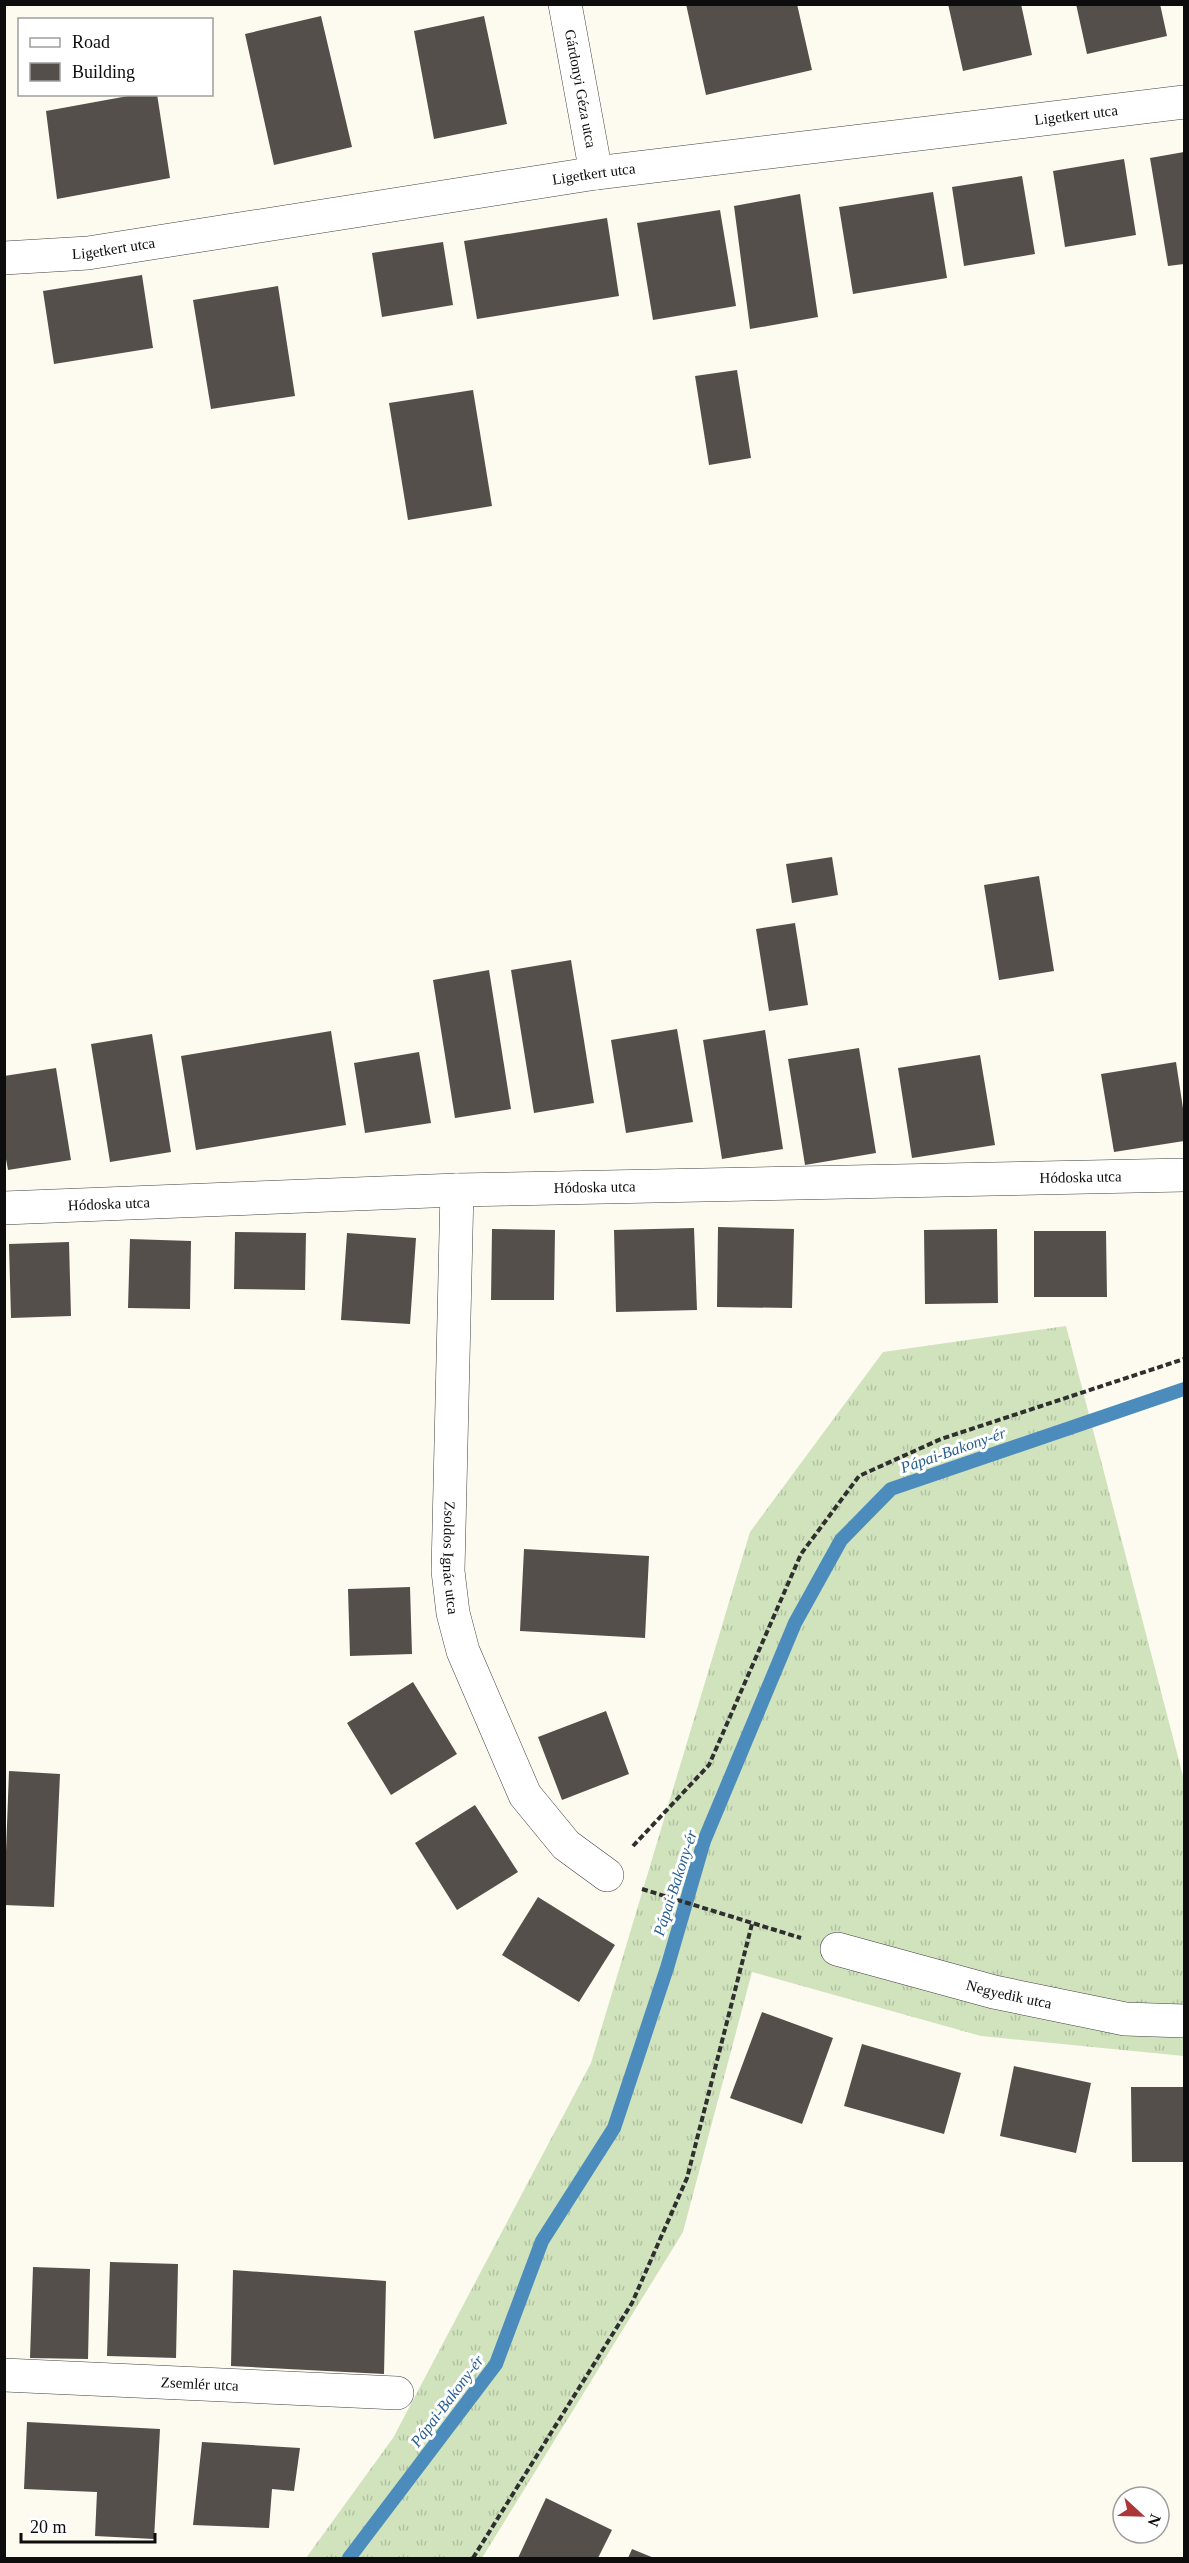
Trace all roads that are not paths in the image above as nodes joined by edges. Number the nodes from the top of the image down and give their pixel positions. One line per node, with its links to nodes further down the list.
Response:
1 (566, 4): 3 (street, Gárdonyi Géza utca)
2 (1185, 102): 3 (street, Ligetkert utca)
3 (596, 173): 4 (street, Ligetkert utca)
4 (4, 258)
5 (1185, 1175): 6 (street, Hódoska utca)
6 (457, 1190): 7 (street, Hódoska utca); 8 (street, Zsoldos Ignác utca)
7 (4, 1208)
8 (607, 1875)
9 (837, 1949): 10 (street, Negyedik utca)
10 (1185, 2021)
11 (4, 2374): 12 (street, Zsemlér utca)
12 (397, 2393)

